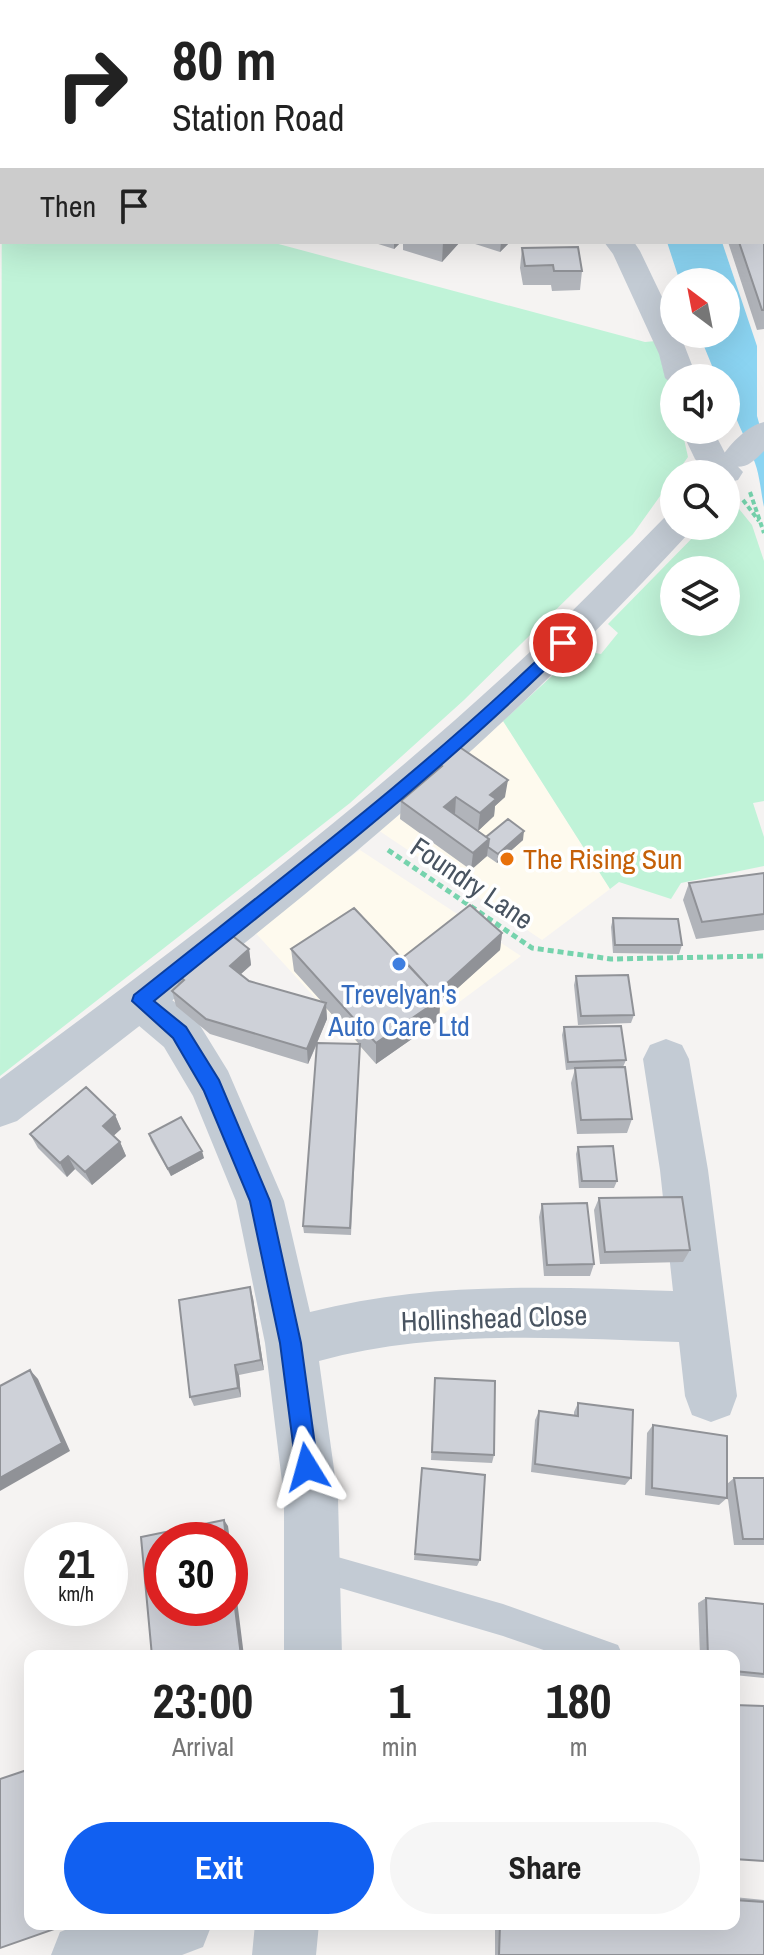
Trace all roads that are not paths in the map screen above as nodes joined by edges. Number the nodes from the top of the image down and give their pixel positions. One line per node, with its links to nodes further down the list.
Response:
1 (620, 244): 2 (street)
2 (677, 364)
3 (764, 432): 4 (street)
4 (740, 463)
5 (663, 540): 6 (street)
6 (141, 1001): 8 (street); 10 (street)
7 (666, 1059): 9 (street)
8 (0, 1106)
9 (699, 1317): 10 (street, Hollinshead Close); 11 (street)
10 (291, 1343): 12 (street)
11 (711, 1396)
12 (313, 1565): 13 (street); 14 (lane)
13 (313, 1650)
14 (590, 1650)
15 (161, 1930): 17 (street)
16 (286, 1930): 18 (street)
17 (83, 1955)
18 (284, 1955)

